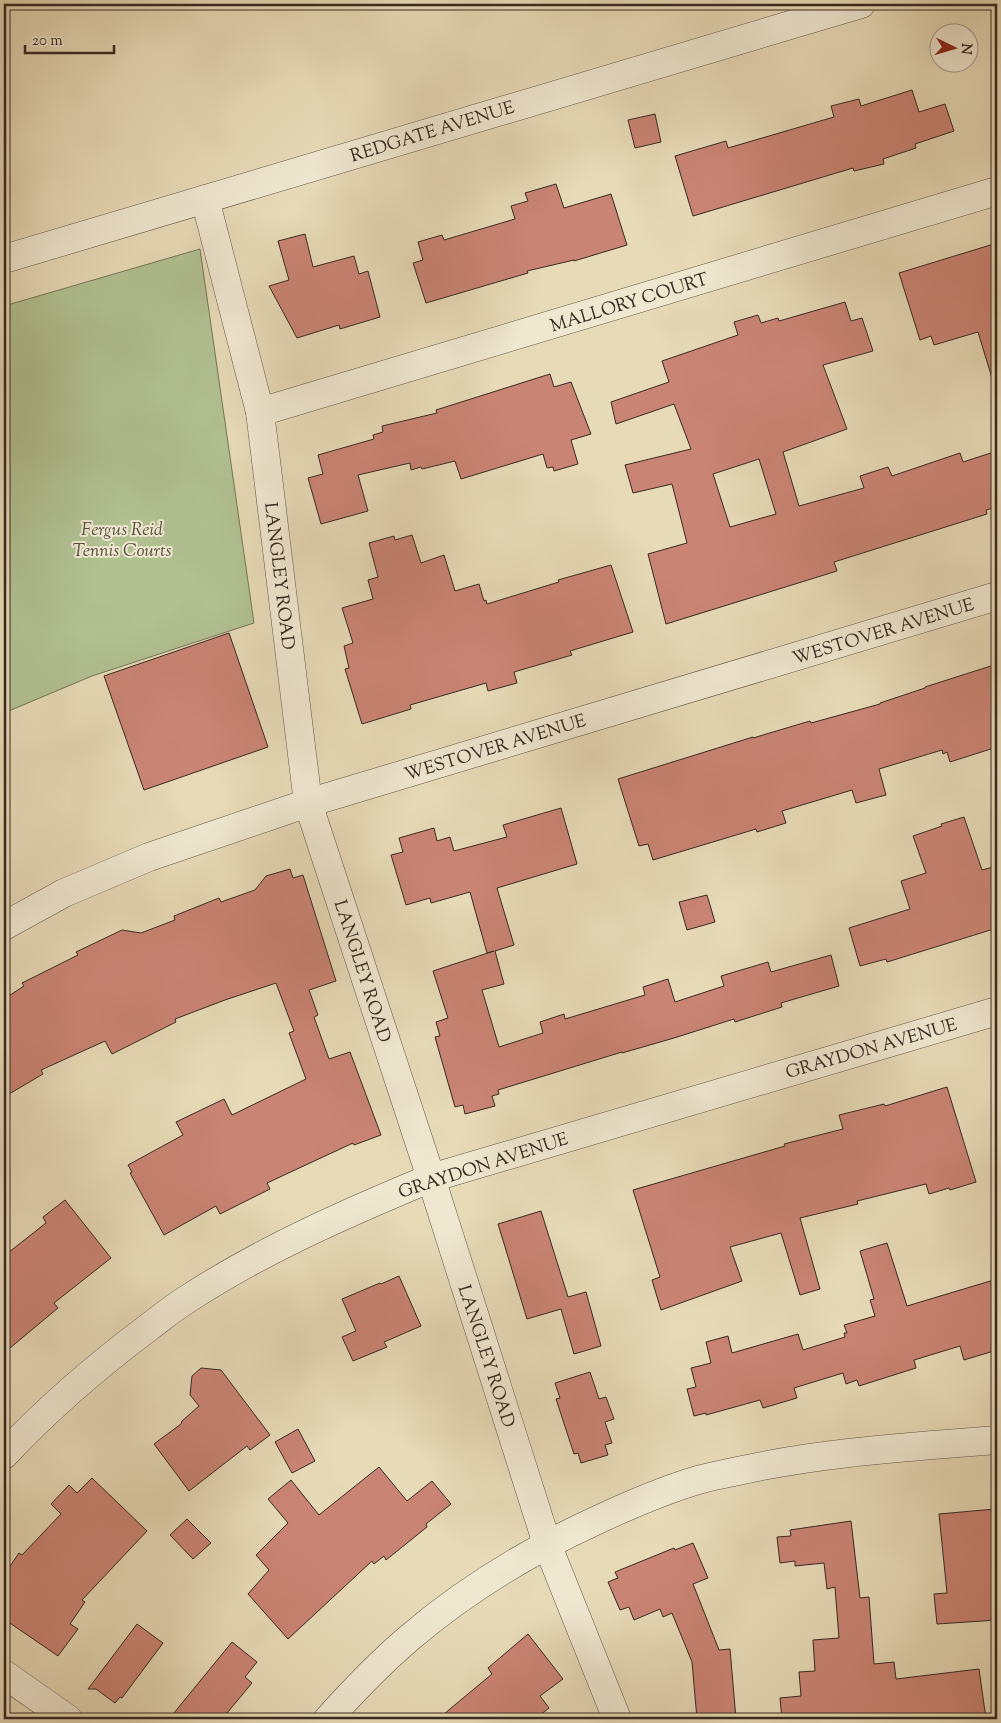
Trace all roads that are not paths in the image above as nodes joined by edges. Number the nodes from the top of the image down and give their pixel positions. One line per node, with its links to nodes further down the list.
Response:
1 (861, 4): 3 (street, REDGATE AVENUE)
2 (997, 191): 5 (street, MALLORY COURT)
3 (205, 199): 4 (street, REDGATE AVENUE); 5 (street, LANGLEY ROAD)
4 (4, 258)
5 (260, 412): 7 (street, LANGLEY ROAD)
6 (997, 596): 7 (street, WESTOVER AVENUE)
7 (308, 803): 8 (street, WESTOVER AVENUE); 10 (street, LANGLEY ROAD)
8 (4, 926)
9 (997, 1010): 10 (street, GRAYDON AVENUE)
10 (431, 1178): 12 (street, GRAYDON AVENUE); 13 (street, LANGLEY ROAD)
11 (997, 1440): 13 (street)
12 (4, 1455)
13 (547, 1544): 16 (street); 17 (street, LANGLEY ROAD)
14 (4, 1674): 15 (street)
15 (68, 1719)
16 (328, 1719)
17 (617, 1719)

